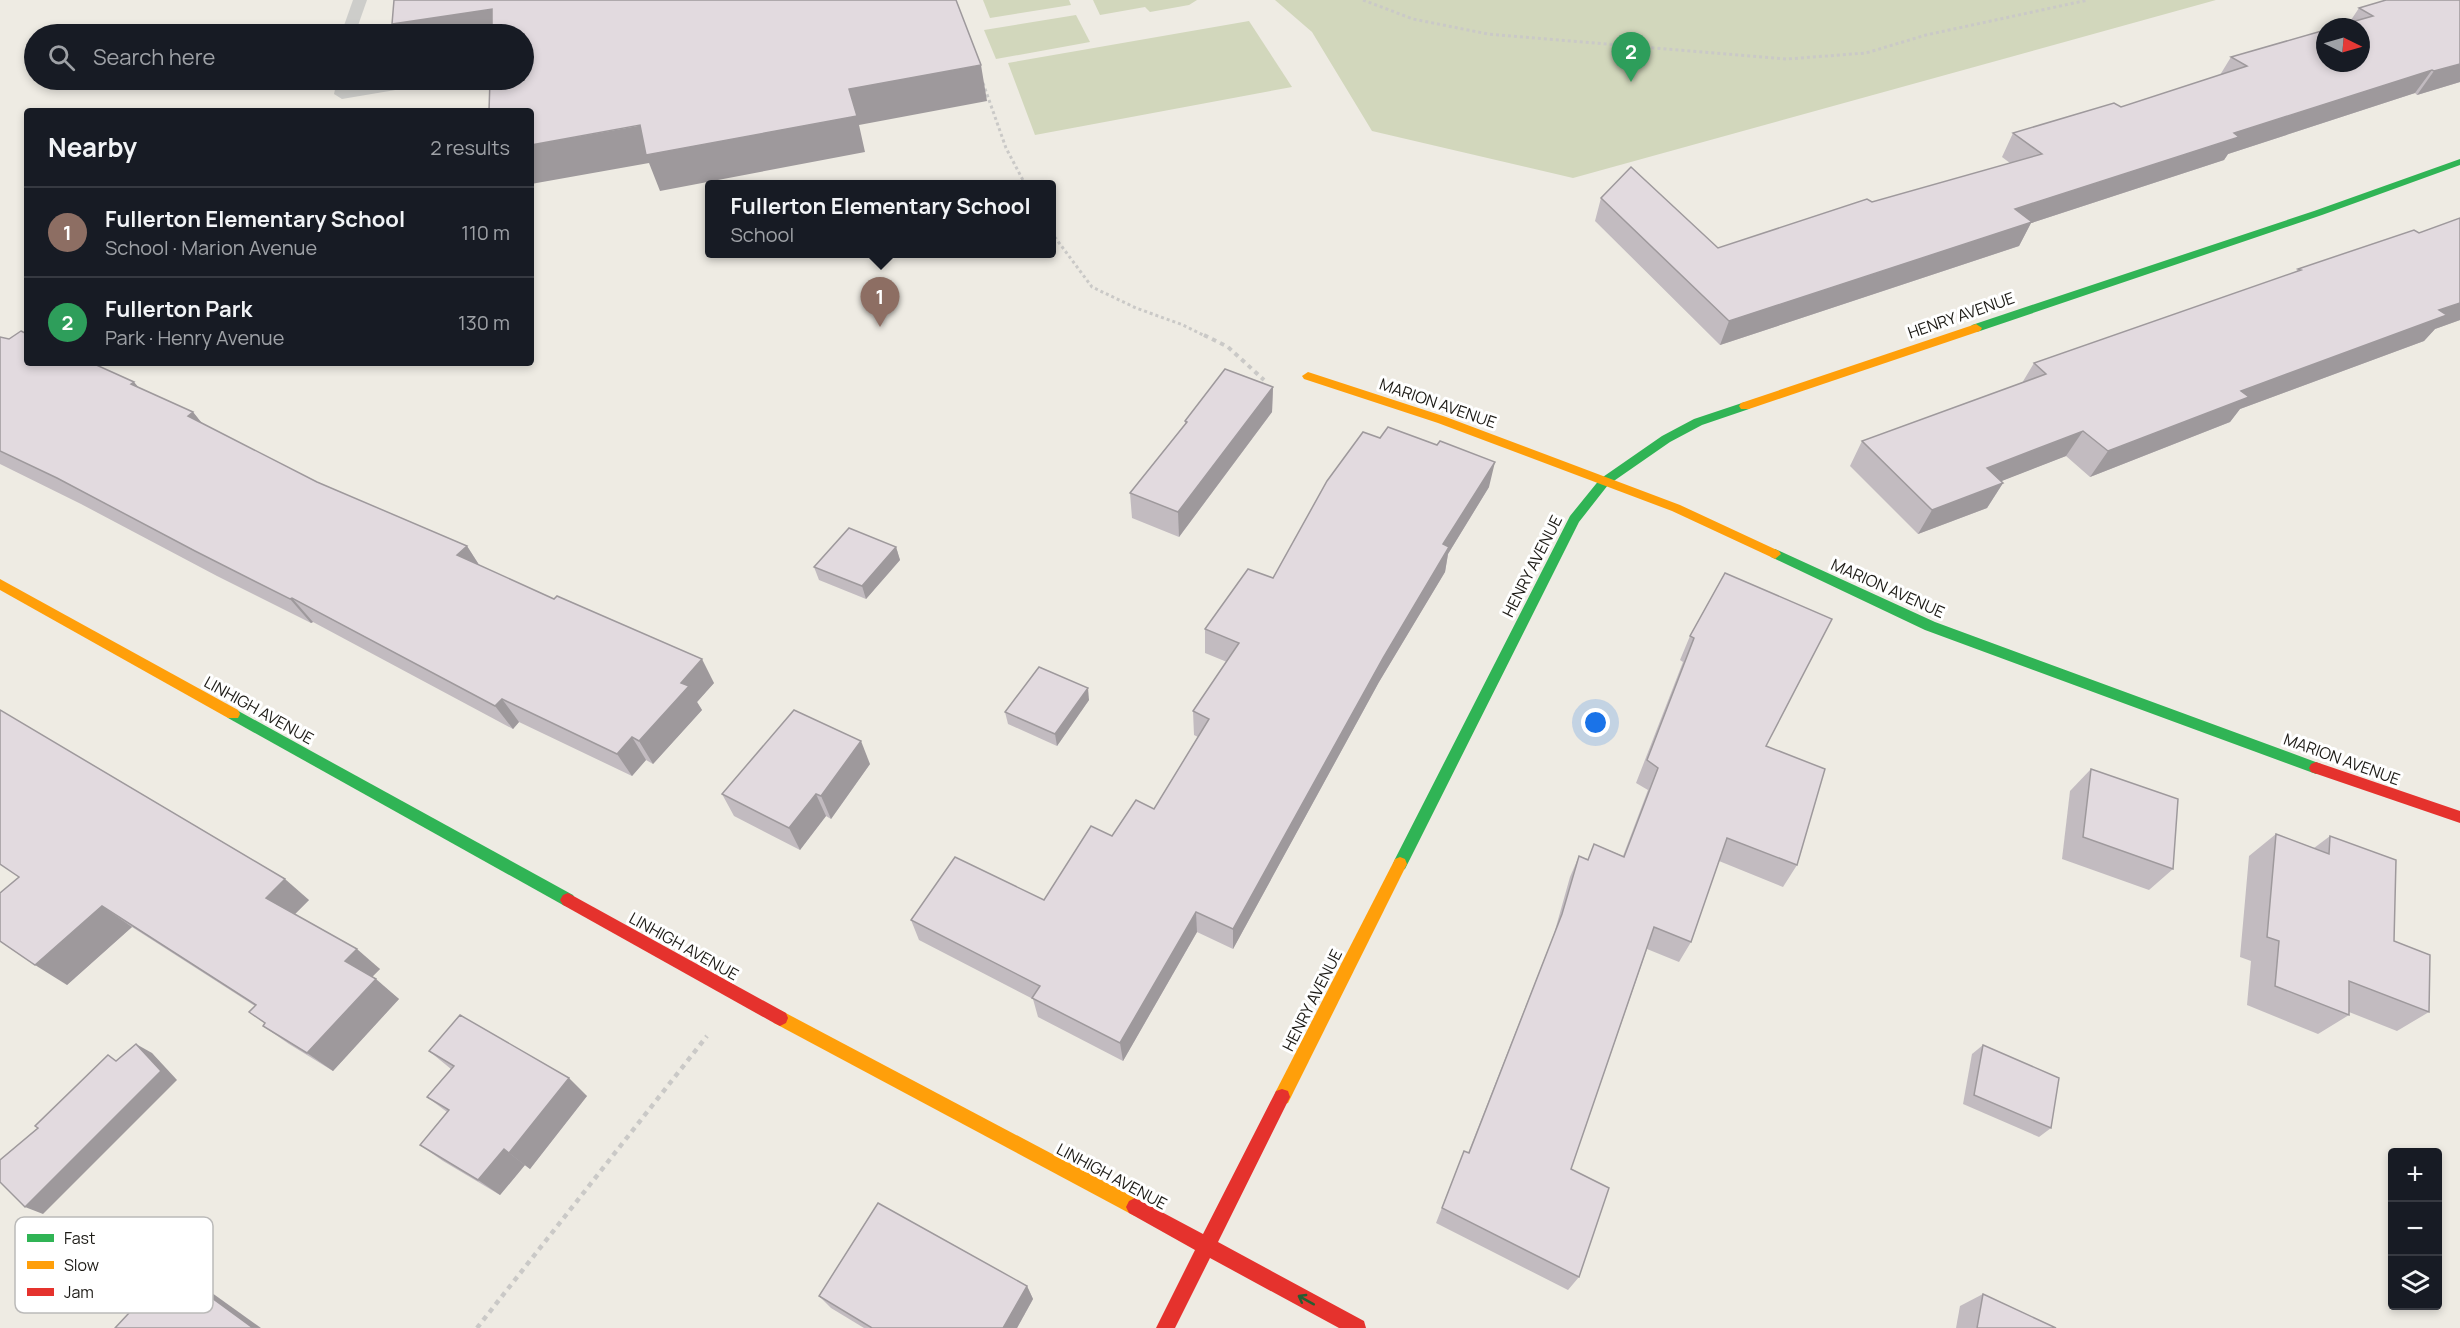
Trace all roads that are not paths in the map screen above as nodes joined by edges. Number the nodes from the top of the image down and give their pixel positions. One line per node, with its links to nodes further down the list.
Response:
1 (360, 0): 2 (lane)
2 (352, 24)
3 (2460, 162): 5 (street, HENRY AVENUE)
4 (1308, 376): 5 (street, MARION AVENUE)
5 (1604, 482): 7 (street, MARION AVENUE); 8 (street, HENRY AVENUE)
6 (0, 584): 8 (street, LINHIGH AVENUE)
7 (2460, 817)
8 (1206, 1245): 9 (street, HENRY AVENUE); 10 (street, LINHIGH AVENUE, one-way to 8)
9 (1165, 1328)
10 (1357, 1328)

